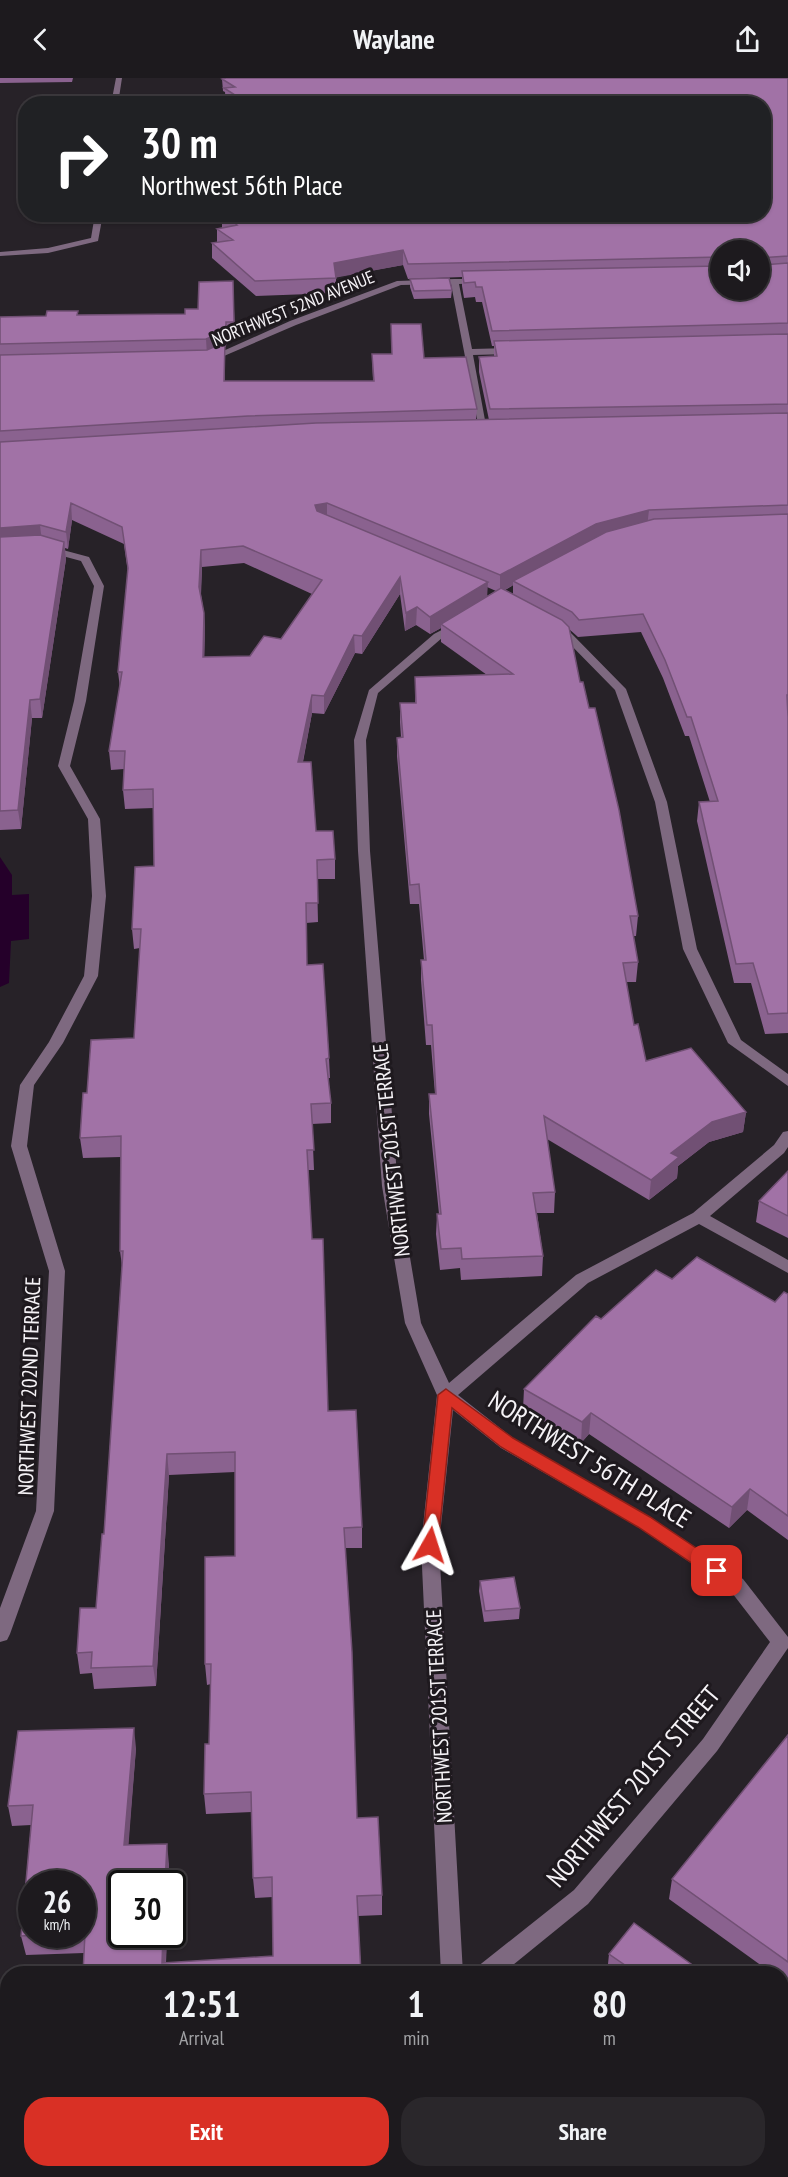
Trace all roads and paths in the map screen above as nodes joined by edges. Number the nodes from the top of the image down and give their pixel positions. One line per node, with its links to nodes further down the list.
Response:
1 (119, 78): 2 (street)
2 (116, 96)
3 (97, 222): 4 (street)
4 (0, 254)
5 (488, 280): 6 (street, NORTHWEST 52ND AVENUE)
6 (454, 281): 8 (street); 9 (street, NORTHWEST 52ND AVENUE)
7 (528, 351): 8 (street)
8 (469, 352): 11 (street)
9 (196, 361)
10 (472, 429): 11 (street)
11 (484, 429): 12 (street)
12 (496, 429)
13 (32, 548): 21 (street, NORTHWEST 202ND TERRACE)
14 (469, 617): 20 (street, NORTHWEST 201ST TERRACE)
15 (547, 624): 16 (street)
16 (788, 1081)
17 (788, 1136): 18 (street)
18 (699, 1217): 19 (street); 20 (street)
19 (788, 1267)
20 (446, 1395): 22 (street, NORTHWEST 56TH PLACE); 23 (street, NORTHWEST 201ST TERRACE)
21 (0, 1634)
22 (781, 1642): 24 (street, NORTHWEST 201ST STREET)
23 (452, 1966)
24 (495, 1966)

